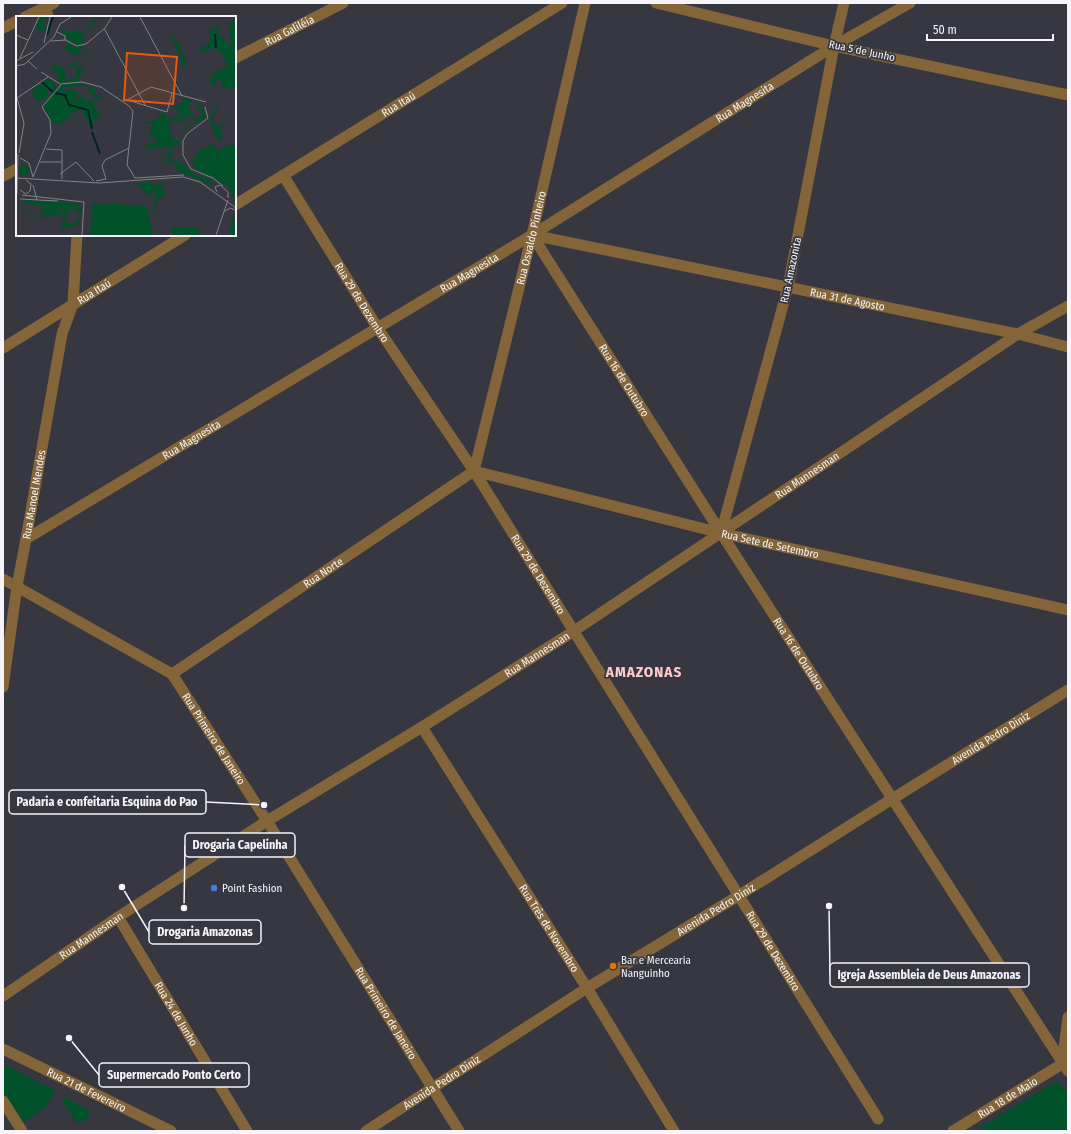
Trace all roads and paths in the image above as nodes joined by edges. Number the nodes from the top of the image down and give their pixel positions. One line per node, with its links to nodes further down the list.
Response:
1 (343, 3): 12 (street, Rua Galiléia)
2 (562, 3): 15 (street, Rua Itaú)
3 (585, 3): 18 (street, Rua Osvaldo Pinheiro)
4 (656, 3): 11 (street, Rua 5 de Junho)
5 (844, 3): 11 (street, Rua Amazonita)
6 (910, 3): 11 (street, Rua Magnesita)
7 (49, 9): 8 (street)
8 (28, 16)
9 (16, 22): 10 (street)
10 (3, 28)
11 (834, 46): 13 (street, Rua 5 de Junho); 18 (street, Rua Magnesita); 21 (street, Rua Amazonita)
12 (236, 57)
13 (1068, 95)
14 (16, 170): 16 (street)
15 (283, 175): 17 (street, Rua Itaú); 24 (street, Rua 29 de Dezembro)
16 (3, 176)
17 (236, 203)
18 (532, 235): 21 (street, Rua 31 de Agosto); 24 (street, Rua Magnesita); 28 (street, Rua Osvaldo Pinheiro); 29 (street, Rua 16 de Outubro)
19 (77, 236): 22 (street, Rua Manoel Mendes)
20 (183, 236): 22 (street, Rua Itaú)
21 (788, 287): 25 (street, Rua 31 de Agosto); 29 (street, Rua Amazonita)
22 (73, 304): 27 (street, Rua Itaú); 30 (street, Rua Manoel Mendes)
23 (1068, 306): 25 (street, Rua Mannesman)
24 (378, 328): 28 (street, Rua 29 de Dezembro); 30 (street, Rua Magnesita)
25 (1018, 334): 26 (street, Rua 31 de Agosto); 29 (street, Rua Mannesman)
26 (1068, 347)
27 (3, 348)
28 (474, 471): 29 (street, Rua Sete de Setembro); 34 (street, Rua 29 de Dezembro); 35 (street, Rua Norte)
29 (721, 533): 33 (street, Rua Sete de Setembro); 34 (street, Rua Mannesman); 39 (street, Rua 16 de Outubro)
30 (26, 539): 32 (street, Rua Manoel Mendes)
31 (3, 579): 32 (street, Rua Primeiro de Janeiro)
32 (17, 586): 35 (street, Rua Primeiro de Janeiro); 36 (street, Rua Manoel Mendes)
33 (1068, 610)
34 (574, 632): 38 (street, Rua Mannesman); 41 (street, Rua 29 de Dezembro)
35 (172, 674): 40 (street, Rua Primeiro de Janeiro)
36 (3, 688)
37 (1068, 690): 39 (street, Avenida Pedro Diniz)
38 (422, 727): 40 (street, Rua Mannesman); 43 (street, Rua Três de Novembro)
39 (892, 799): 41 (street, Avenida Pedro Diniz); 47 (street, Rua 16 de Outubro)
40 (267, 821): 42 (street, Rua Mannesman); 48 (street, Rua Primeiro de Janeiro)
41 (738, 896): 43 (street, Avenida Pedro Diniz); 50 (street, Rua 29 de Dezembro)
42 (118, 917): 44 (street, Rua Mannesman); 53 (street, Rua 24 de Junho)
43 (587, 988): 48 (street, Avenida Pedro Diniz); 56 (street, Rua Três de Novembro)
44 (3, 996)
45 (1068, 1017): 47 (street)
46 (3, 1049): 52 (street, Rua 21 de Fevereiro)
47 (1065, 1067): 57 (street, Rua 18 de Maio)
48 (433, 1088): 54 (street, Avenida Pedro Diniz); 55 (street, Rua Primeiro de Janeiro)
49 (3, 1101): 51 (street)
50 (878, 1119)
51 (22, 1131)
52 (171, 1131)
53 (247, 1131)
54 (366, 1131)
55 (459, 1131)
56 (674, 1131)
57 (953, 1131)

